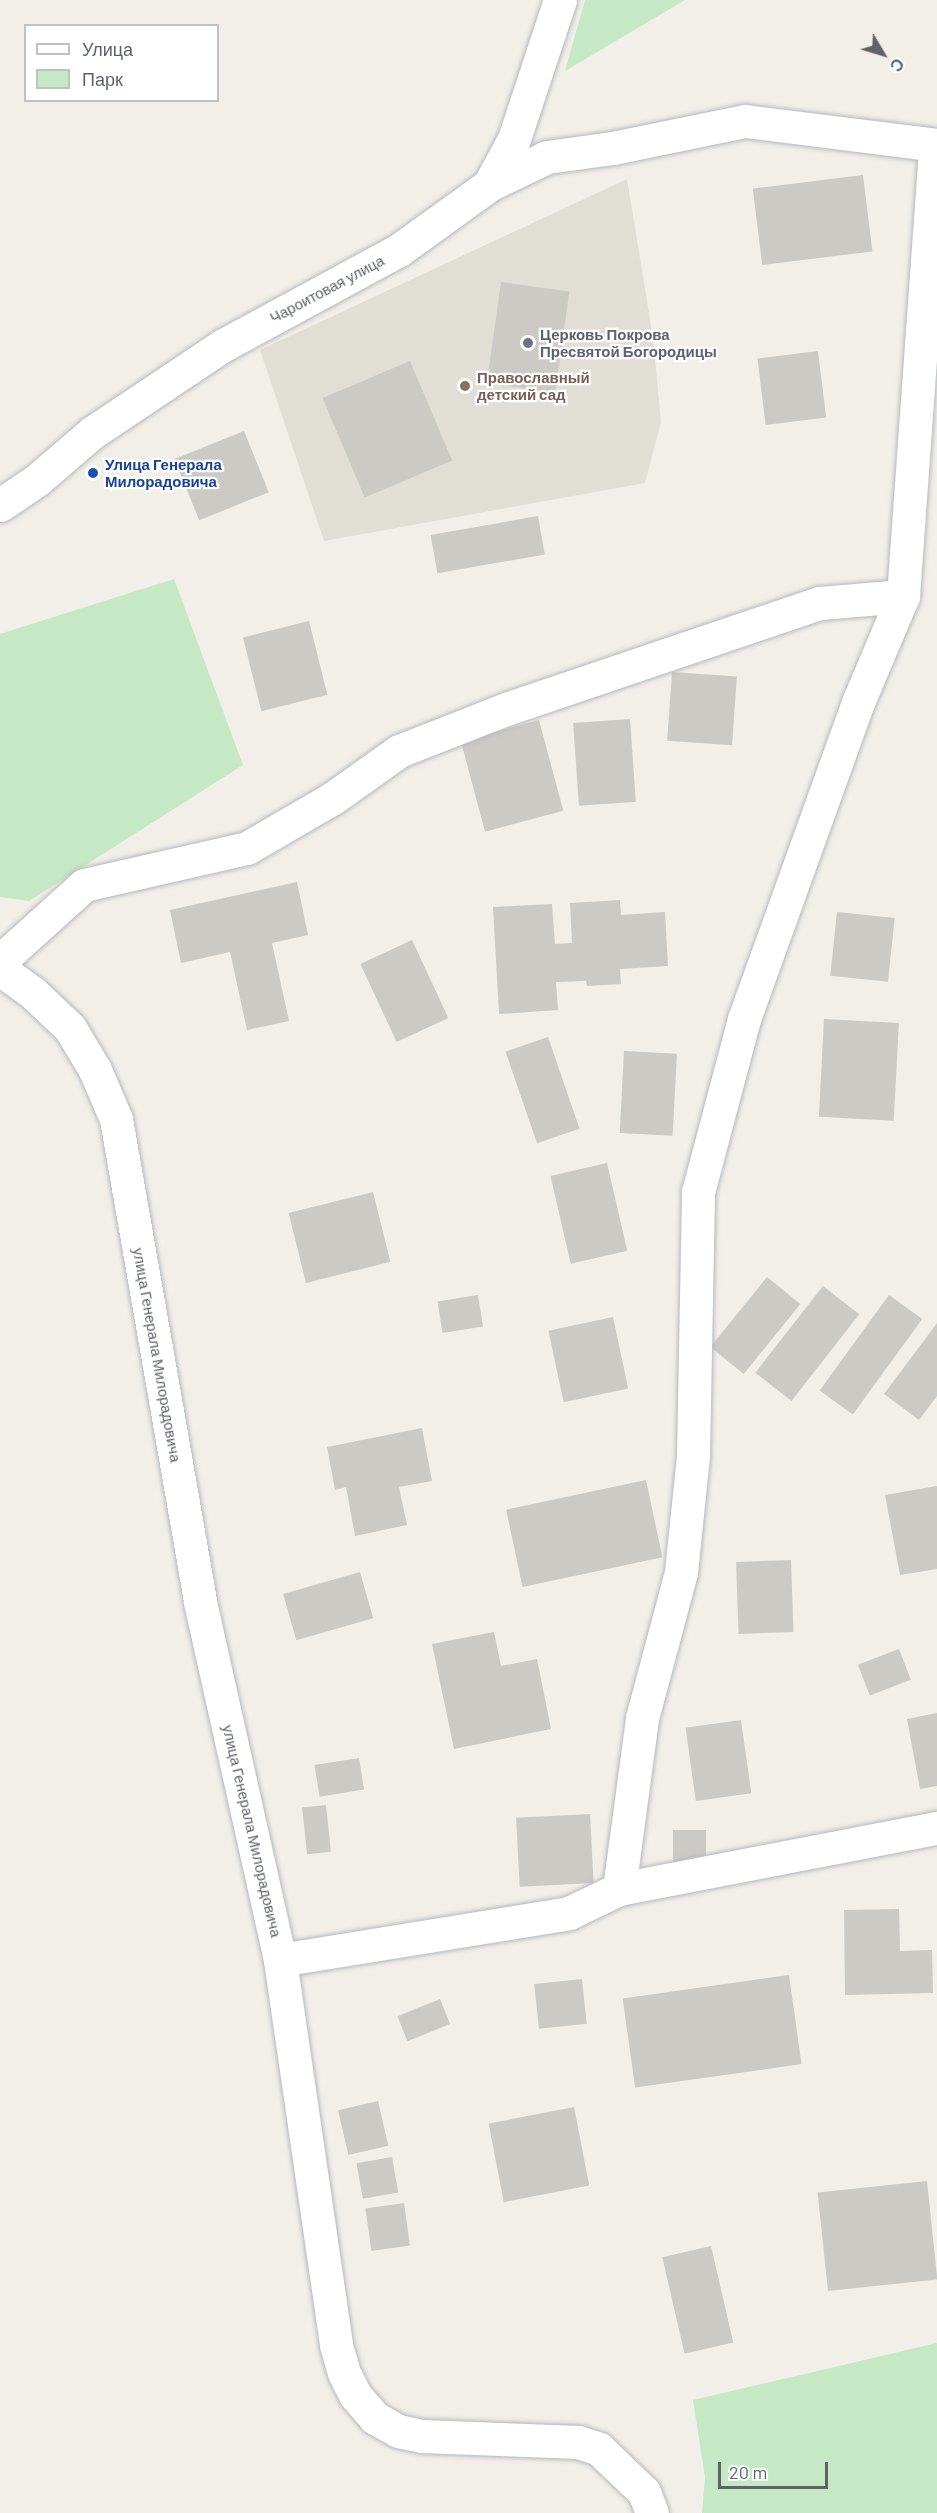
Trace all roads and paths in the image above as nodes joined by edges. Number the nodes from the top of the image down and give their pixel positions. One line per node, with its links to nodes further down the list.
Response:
1 (560, 0): 3 (street, Чароитовая улица)
2 (936, 145): 3 (street); 5 (street)
3 (489, 185): 4 (street, Чароитовая улица)
4 (0, 505)
5 (903, 596): 6 (street); 9 (street)
6 (0, 961)
7 (0, 969): 10 (street, улица Генерала Милорадовича)
8 (937, 1828): 9 (street)
9 (619, 1889): 10 (street)
10 (280, 1960): 11 (street, улица Генерала Милорадовича)
11 (652, 2513)

